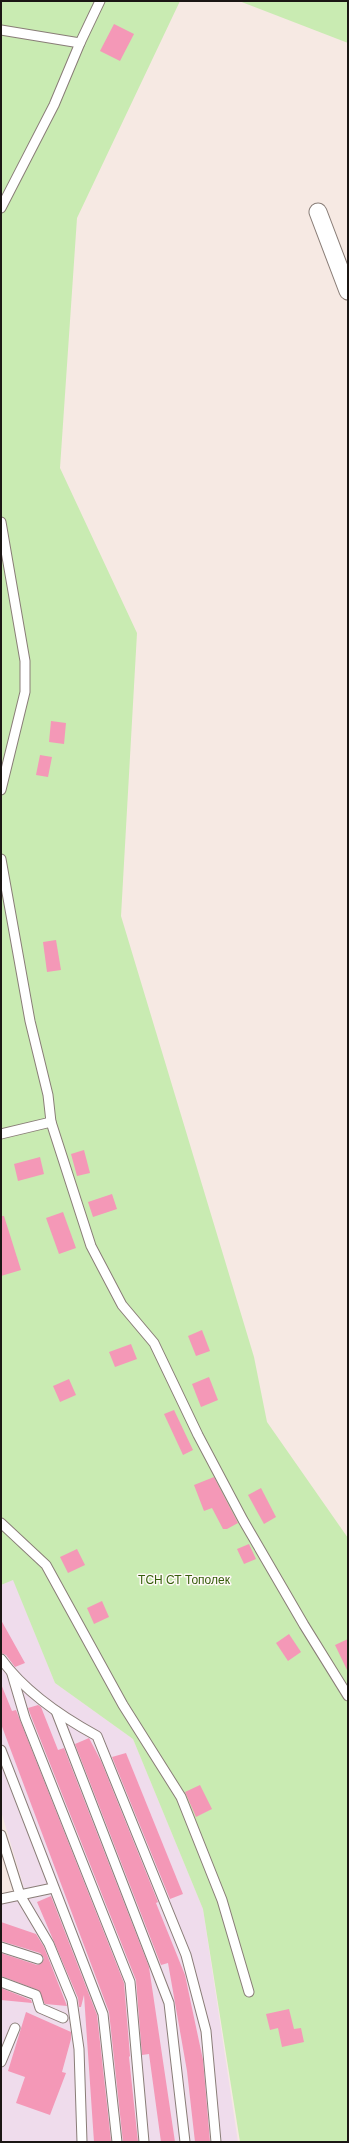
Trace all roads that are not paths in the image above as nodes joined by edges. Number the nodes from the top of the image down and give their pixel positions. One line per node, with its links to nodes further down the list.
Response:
1 (100, 1): 3 (lane)
2 (1, 30): 3 (lane)
3 (80, 43): 4 (lane)
4 (1, 208)
5 (318, 212): 6 (street)
6 (348, 291)
7 (1, 522): 8 (lane)
8 (1, 790)
9 (1, 859): 10 (lane)
10 (51, 1122): 11 (lane); 15 (lane)
11 (1, 1134)
12 (1, 1523): 25 (lane)
13 (1, 1659): 14 (lane)
14 (12, 1674): 16 (lane); 31 (lane)
15 (348, 1696)
16 (56, 1711): 32 (lane); 33 (lane)
17 (1, 1750): 19 (lane)
18 (1, 1836): 20 (lane)
19 (53, 1888): 20 (lane); 30 (lane)
20 (20, 1895): 21 (lane); 29 (lane)
21 (1, 1899)
22 (1, 1947): 23 (lane)
23 (38, 1959)
24 (1, 1982): 26 (lane)
25 (249, 1992)
26 (63, 2018)
27 (15, 2028): 28 (lane)
28 (1, 2062)
29 (82, 2142)
30 (117, 2142)
31 (144, 2142)
32 (185, 2142)
33 (216, 2142)

